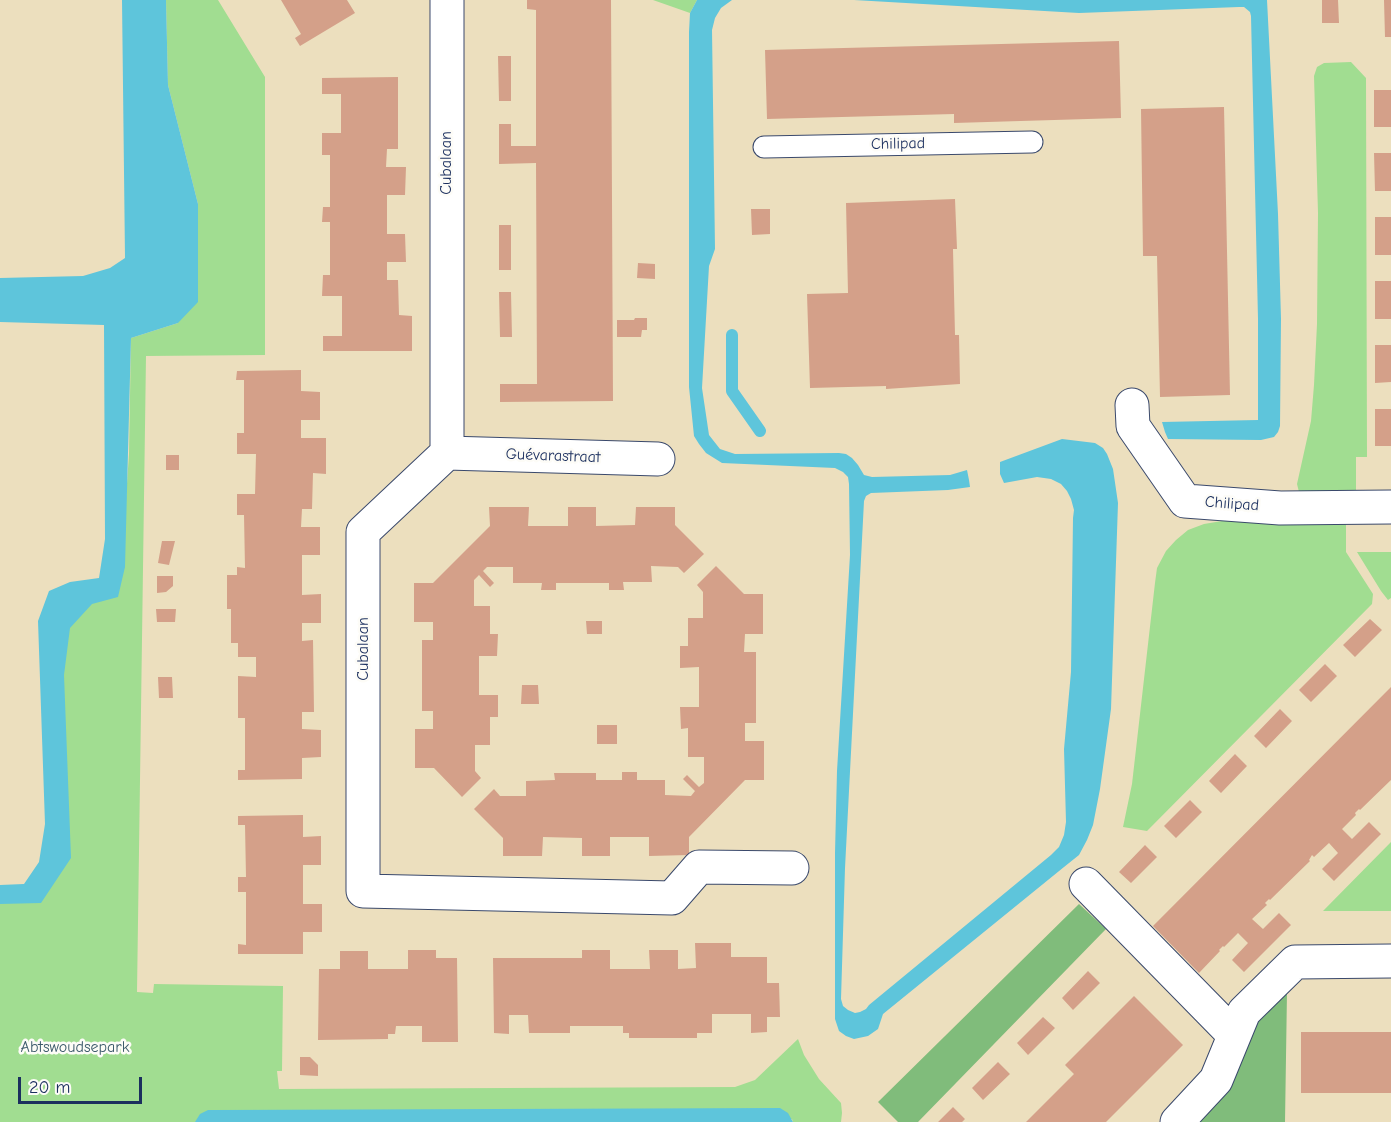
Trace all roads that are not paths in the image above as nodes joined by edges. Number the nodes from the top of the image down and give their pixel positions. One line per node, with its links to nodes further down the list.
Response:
1 (447, 0): 5 (street, Cubalaan)
2 (1032, 142): 3 (lane, Chilipad)
3 (764, 147)
4 (1132, 405): 7 (street, Chilipad)
5 (447, 453): 6 (street, Guévarastraat); 8 (street, Cubalaan)
6 (658, 459)
7 (1391, 507)
8 (792, 868)
9 (1086, 884): 11 (street)
10 (1391, 962): 11 (street)
11 (1234, 1035): 12 (street)
12 (1177, 1122)

